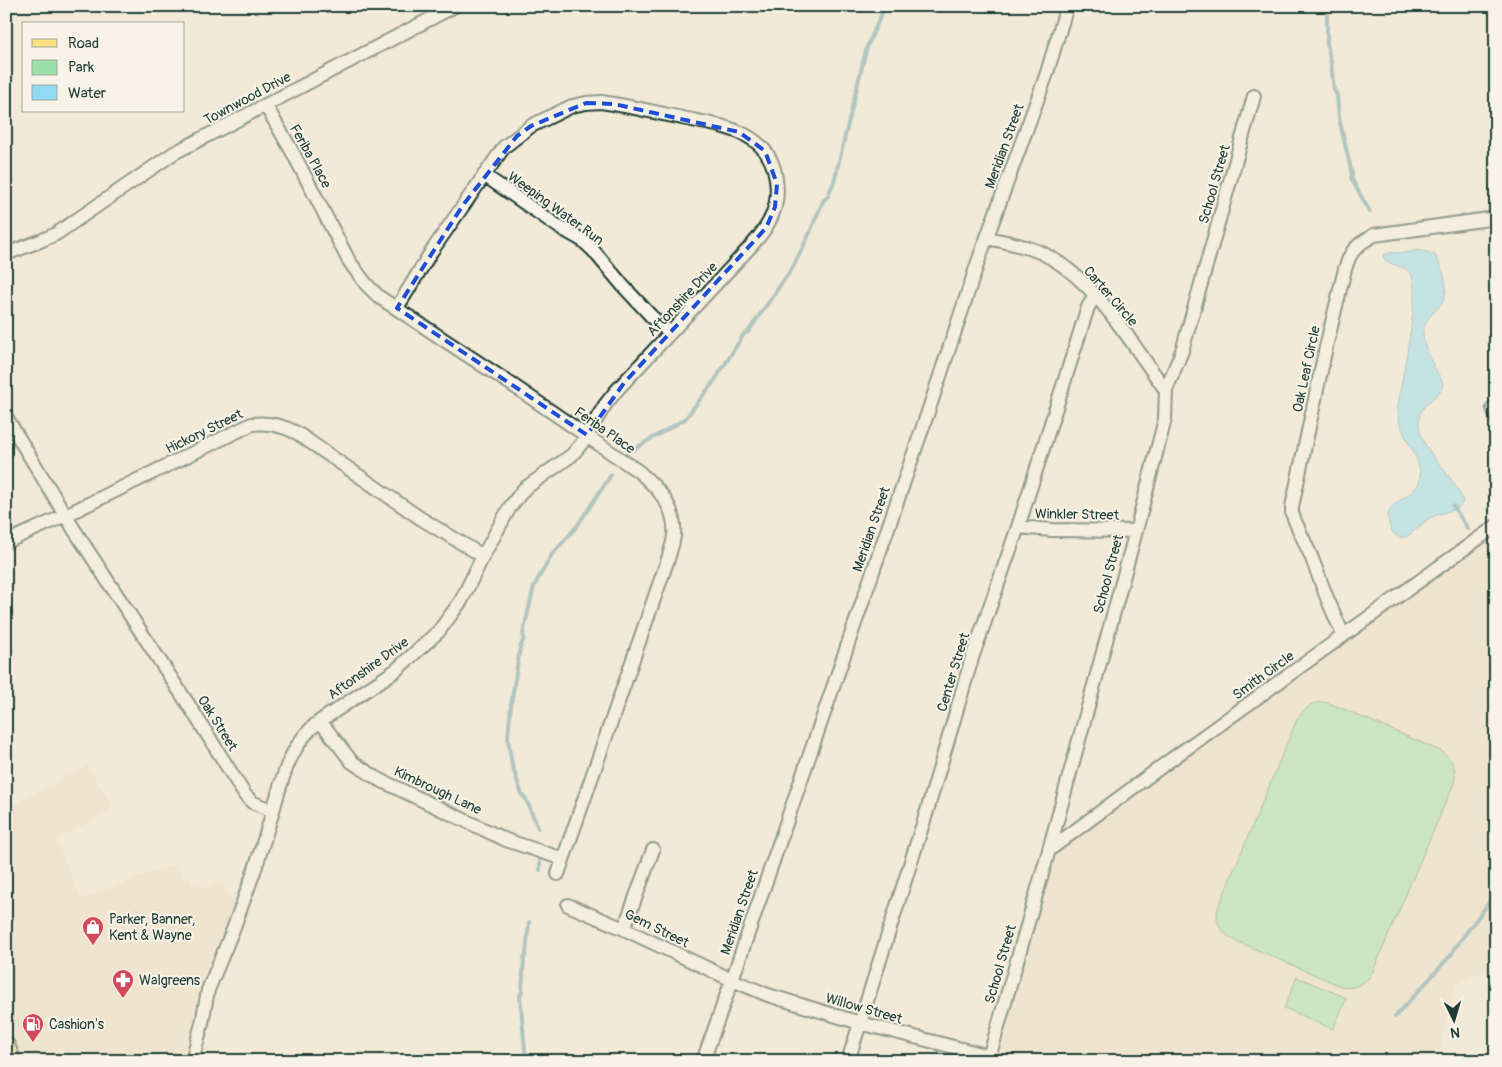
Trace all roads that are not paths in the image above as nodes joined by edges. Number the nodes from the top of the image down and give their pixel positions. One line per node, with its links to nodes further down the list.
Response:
1 (456, 6): 4 (street, Townwood Drive)
2 (1068, 6): 7 (street, Meridian Street)
3 (1254, 96): 12 (street, School Street)
4 (266, 106): 8 (street, Townwood Drive); 10 (street, Feriba Place)
5 (484, 175): 10 (street, Aftonshire Drive); 11 (street, Weeping Water Run); 11 (street, Aftonshire Drive)
6 (1496, 218): 23 (street, Oak Leaf Circle)
7 (987, 238): 9 (street, Carter Circle); 32 (street, Meridian Street)
8 (6, 254)
9 (1095, 296): 12 (street, Carter Circle); 19 (street, Center Street)
10 (397, 308): 16 (street, Feriba Place)
11 (670, 333): 16 (street, Aftonshire Drive)
12 (1166, 390): 20 (street, School Street)
13 (1496, 407): 15 (street)
14 (6, 417): 17 (street, Oak Street)
15 (1496, 417)
16 (587, 435): 22 (street, Aftonshire Drive); 28 (street, Feriba Place)
17 (66, 515): 21 (street, Hickory Street); 22 (street, Hickory Street); 25 (street, Oak Street)
18 (1496, 526): 23 (street, Smith Circle)
19 (1018, 527): 20 (street, Winkler Street); 33 (street, Center Street)
20 (1136, 531): 27 (street, School Street)
21 (6, 542)
22 (483, 556): 24 (street, Aftonshire Drive)
23 (1343, 635): 27 (street, Smith Circle)
24 (320, 721): 25 (street, Aftonshire Drive); 28 (street, Kimbrough Lane)
25 (274, 811): 37 (street)
26 (653, 850): 31 (street)
27 (1049, 850): 35 (street, School Street)
28 (563, 859): 29 (street, Feriba Place)
29 (558, 874)
30 (568, 905): 31 (street, Gem Street)
31 (624, 929): 32 (street, Gem Street)
32 (732, 980): 33 (street, Willow Street); 38 (street, Meridian Street)
33 (860, 1023): 35 (street, Willow Street); 39 (street, Center Street)
34 (6, 1044): 36 (main road)
35 (989, 1059)
36 (12, 1061)
37 (192, 1061)
38 (703, 1061)
39 (848, 1061)

